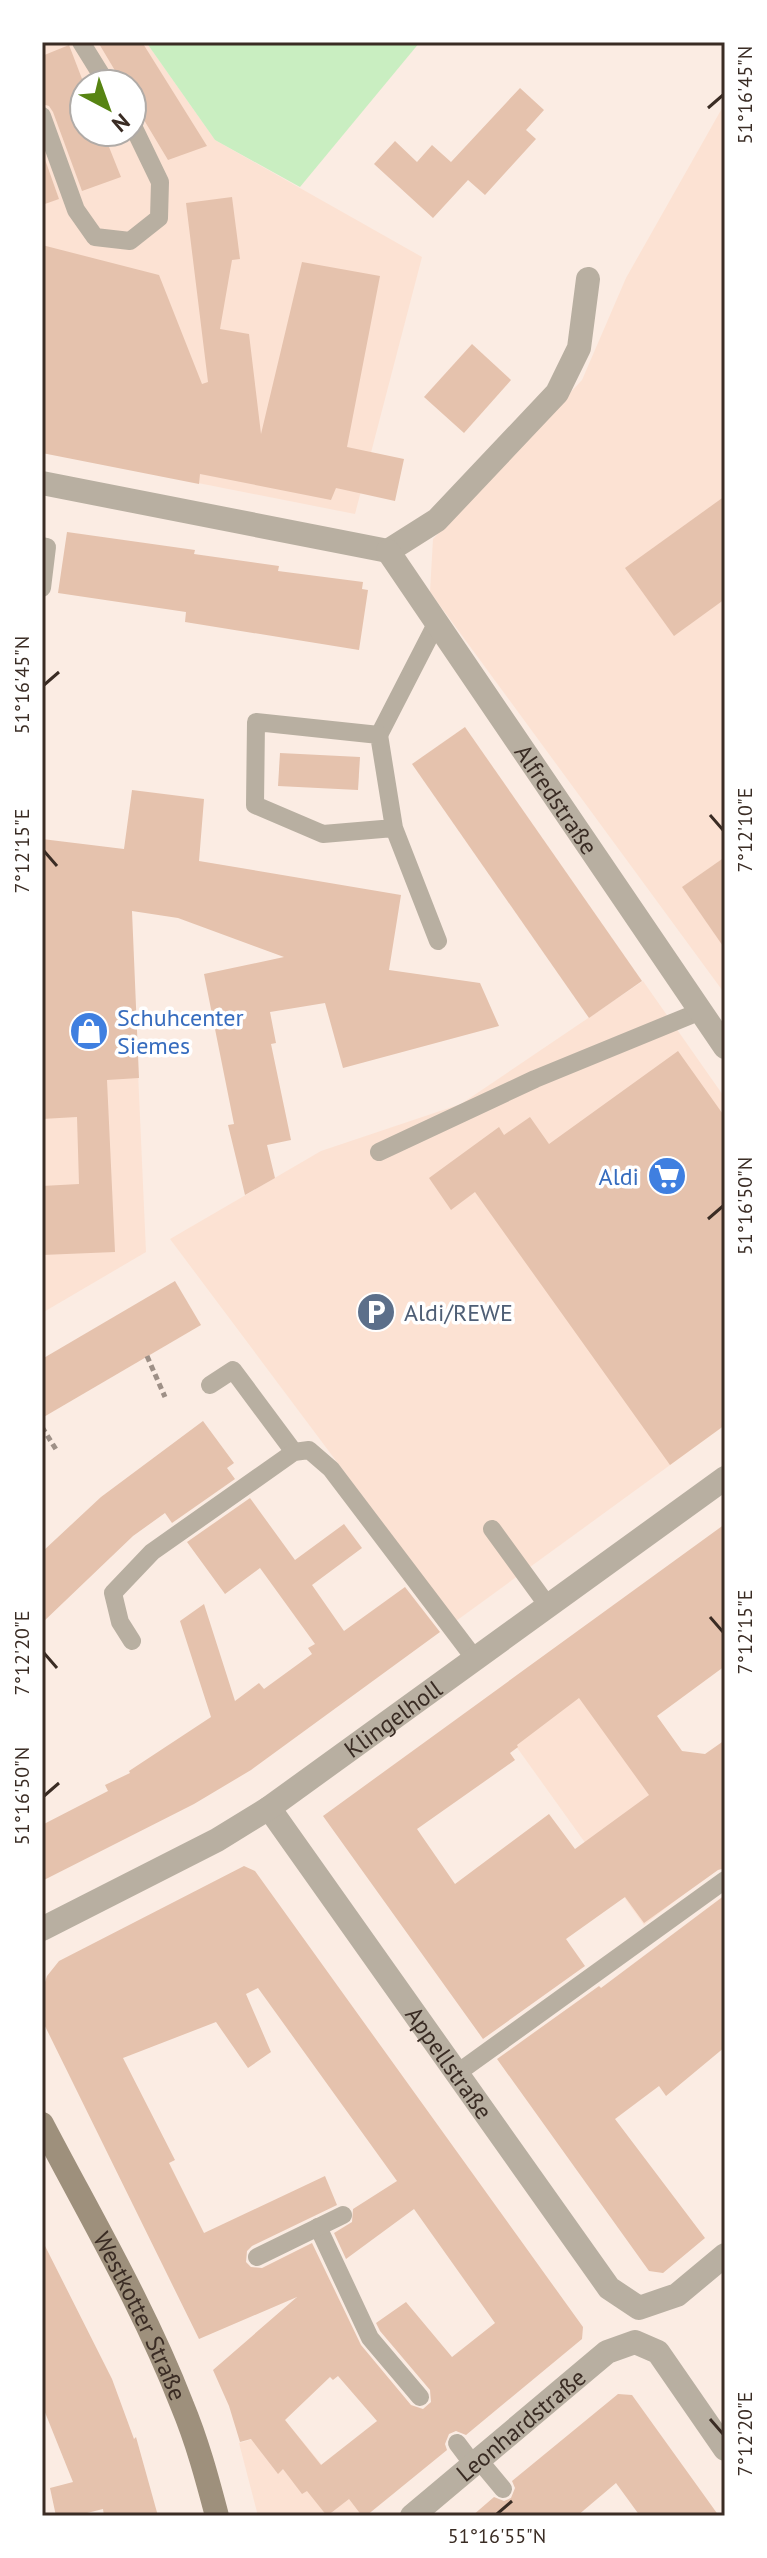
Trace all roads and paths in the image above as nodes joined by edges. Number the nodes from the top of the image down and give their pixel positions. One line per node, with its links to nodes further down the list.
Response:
1 (81, 42): 2 (lane)
2 (97, 68)
3 (42, 116): 4 (lane)
4 (144, 148)
5 (588, 279): 8 (street)
6 (42, 483): 8 (street)
7 (42, 546): 9 (lane)
8 (388, 551): 10 (street, Alfredstraße)
9 (42, 588)
10 (437, 622): 11 (lane); 14 (street, Alfredstraße)
11 (379, 735): 12 (lane); 12 (lane)
12 (394, 828): 13 (lane)
13 (438, 941)
14 (701, 1011): 15 (street, Alfredstraße); 16 (lane)
15 (725, 1047)
16 (379, 1152)
17 (147, 1356): 19 (path)
18 (210, 1385): 22 (lane)
19 (165, 1397)
20 (42, 1427): 21 (path)
21 (57, 1451)
22 (294, 1452): 26 (lane); 27 (lane)
23 (725, 1478): 25 (street, Klingelholl)
24 (492, 1529): 25 (lane)
25 (548, 1606): 27 (street, Klingelholl)
26 (132, 1641)
27 (475, 1659): 28 (street, Klingelholl)
28 (269, 1808): 30 (street, Klingelholl); 31 (street, Appellstraße)
29 (725, 1880): 31 (lane)
30 (42, 1929)
31 (456, 2074): 35 (street, Appellstraße)
32 (42, 2124): 42 (main road, Westkotter Straße)
33 (343, 2215): 34 (lane)
34 (318, 2227): 36 (lane); 37 (lane)
35 (725, 2255)
36 (257, 2257)
37 (420, 2397)
38 (457, 2443): 40 (lane)
39 (725, 2449): 40 (street, Leonhardstraße)
40 (475, 2461): 41 (lane); 43 (street, Leonhardstraße)
41 (503, 2489)
42 (217, 2516)
43 (412, 2516)

